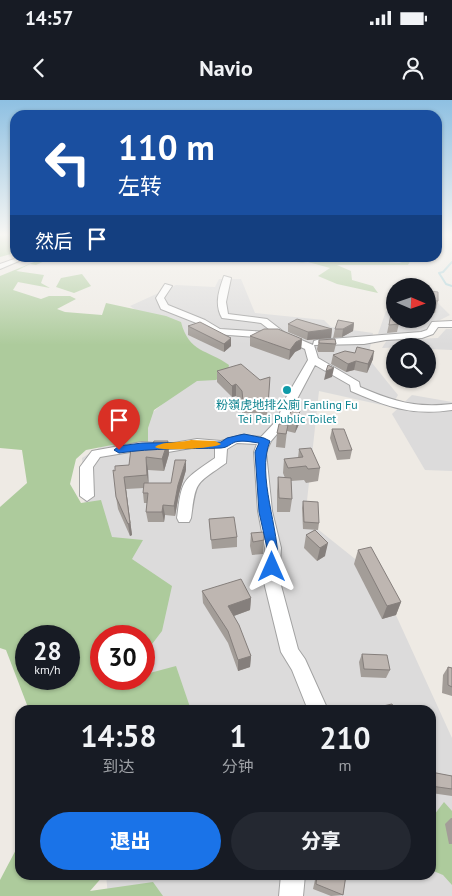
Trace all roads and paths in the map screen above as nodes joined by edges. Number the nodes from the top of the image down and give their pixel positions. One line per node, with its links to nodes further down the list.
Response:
1 (227, 278): 4 (street)
2 (168, 286): 4 (street)
3 (452, 324): 5 (street)
4 (281, 334): 5 (street)
5 (307, 345): 6 (street)
6 (313, 360): 7 (street); 8 (street)
7 (452, 407)
8 (264, 441): 9 (street); 12 (street)
9 (223, 445): 10 (street); 11 (street)
10 (87, 496)
11 (184, 518)
12 (316, 705)
13 (293, 880): 14 (street)
14 (291, 896)

